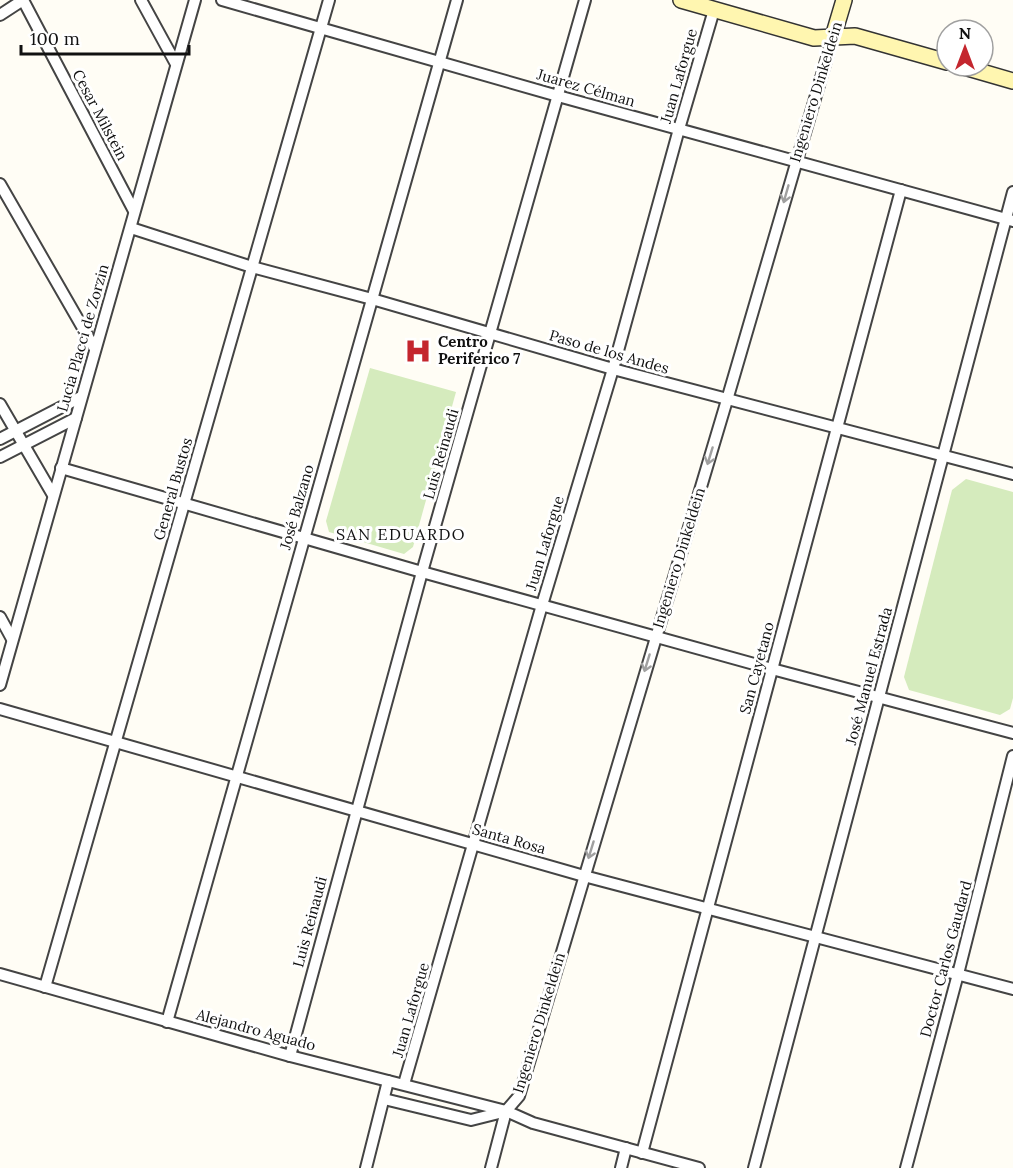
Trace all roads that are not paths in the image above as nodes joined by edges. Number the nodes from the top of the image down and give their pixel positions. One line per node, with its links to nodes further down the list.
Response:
1 (23, 0): 11 (street); 25 (street, Cesar Milstein)
2 (141, 0): 16 (street)
3 (195, 0): 16 (street, Lucia Placci de Zorzin)
4 (222, 0): 12 (street, Juarez Célman)
5 (329, 0): 12 (street, General Bustos)
6 (457, 0): 15 (street, José Balzano)
7 (585, 0): 19 (street, Luis Reinaudi)
8 (681, 0): 10 (main road)
9 (844, 0): 13 (main road, Ingeniero Dinkeldein)
10 (714, 10): 13 (main road); 20 (street, Juan Laforgue)
11 (0, 15)
12 (321, 28): 15 (street, Juarez Célman); 28 (street, General Bustos)
13 (833, 37): 14 (main road); 21 (street, Ingeniero Dinkeldein)
14 (935, 59)
15 (439, 62): 19 (street, Juarez Célman); 29 (street, José Balzano)
16 (176, 64): 25 (street, Lucia Placci de Zorzin)
17 (995, 76): 18 (main road)
18 (1013, 81)
19 (558, 96): 20 (street, Juarez Célman); 30 (street, Luis Reinaudi)
20 (679, 129): 21 (street, Juarez Célman); 32 (street, Juan Laforgue)
21 (795, 161): 23 (street, Juarez Célman); 34 (street, Ingeniero Dinkeldein, one-way to 34)
22 (0, 184): 31 (street)
23 (900, 190): 26 (street, Juarez Célman); 37 (street, San Cayetano)
24 (1013, 192): 26 (street, José Manuel Estrada)
25 (134, 211): 27 (street, Lucia Placci de Zorzin)
26 (1009, 220): 41 (street, José Manuel Estrada)
27 (131, 228): 28 (street, Paso de los Andes); 31 (street, Lucia Placci de Zorzin)
28 (252, 267): 29 (street, Paso de los Andes); 46 (street, General Bustos)
29 (372, 299): 30 (street, Paso de los Andes); 47 (street, José Balzano)
30 (491, 335): 32 (street, Paso de los Andes); 48 (street, Luis Reinaudi)
31 (95, 349): 33 (street, Lucia Placci de Zorzin)
32 (613, 369): 34 (street, Paso de los Andes); 49 (street, Juan Laforgue)
33 (81, 397): 36 (street, Lucia Placci de Zorzin); 38 (street)
34 (727, 400): 37 (street, Paso de los Andes); 51 (street, Ingeniero Dinkeldein, one-way to 51)
35 (0, 404): 38 (street)
36 (75, 418): 40 (street); 43 (street, Lucia Placci de Zorzin)
37 (838, 428): 41 (street, Paso de los Andes); 53 (street, San Cayetano)
38 (15, 431): 39 (street); 40 (street)
39 (0, 439)
40 (23, 445): 42 (street); 45 (street)
41 (942, 455): 44 (street, Paso de los Andes); 55 (street, José Manuel Estrada)
42 (0, 457)
43 (61, 468): 45 (street, Lucia Placci de Zorzin); 46 (street)
44 (1013, 474)
45 (53, 495): 52 (street, Lucia Placci de Zorzin)
46 (184, 505): 47 (street); 58 (street, General Bustos)
47 (304, 538): 48 (street); 60 (street, José Balzano)
48 (422, 572): 49 (street); 61 (street, Luis Reinaudi)
49 (542, 605): 51 (street); 62 (street, Juan Laforgue)
50 (0, 617): 52 (street)
51 (655, 636): 53 (street); 63 (street, Ingeniero Dinkeldein, one-way to 63)
52 (12, 639): 54 (street, Lucia Placci de Zorzin)
53 (772, 669): 55 (street); 64 (street, San Cayetano)
54 (0, 686)
55 (878, 698): 57 (street); 65 (street, José Manuel Estrada)
56 (0, 709): 58 (street, Santa Rosa)
57 (1013, 733)
58 (116, 742): 60 (street, Santa Rosa); 68 (street, General Bustos)
59 (1013, 756): 67 (street, Doctor Carlos Gaudard)
60 (237, 777): 61 (street, Santa Rosa); 70 (street, José Balzano)
61 (356, 811): 62 (street, Santa Rosa); 71 (street, Luis Reinaudi)
62 (475, 845): 63 (street, Santa Rosa); 73 (street, Juan Laforgue)
63 (584, 876): 64 (street, Santa Rosa); 75 (street, Ingeniero Dinkeldein)
64 (708, 909): 65 (street, Santa Rosa); 77 (street, San Cayetano)
65 (817, 937): 67 (street, Santa Rosa); 82 (street, José Manuel Estrada)
66 (0, 974): 68 (street, Alejandro Aguado)
67 (958, 974): 69 (street, Santa Rosa); 83 (street, Doctor Carlos Gaudard)
68 (45, 987): 70 (street, Alejandro Aguado)
69 (1013, 989)
70 (167, 1022): 71 (street, Alejandro Aguado)
71 (290, 1056): 72 (street, Alejandro Aguado)
72 (388, 1081): 73 (street, Alejandro Aguado); 74 (street)
73 (404, 1084): 75 (street, Alejandro Aguado)
74 (384, 1099): 75 (street); 78 (street)
75 (506, 1111): 76 (street, Alejandro Aguado); 79 (street, Ingeniero Dinkeldein)
76 (626, 1148): 77 (street, Alejandro Aguado); 80 (street)
77 (642, 1153): 81 (street, Alejandro Aguado)
78 (366, 1168)
79 (491, 1168)
80 (621, 1168)
81 (699, 1168)
82 (754, 1168)
83 (906, 1168)

